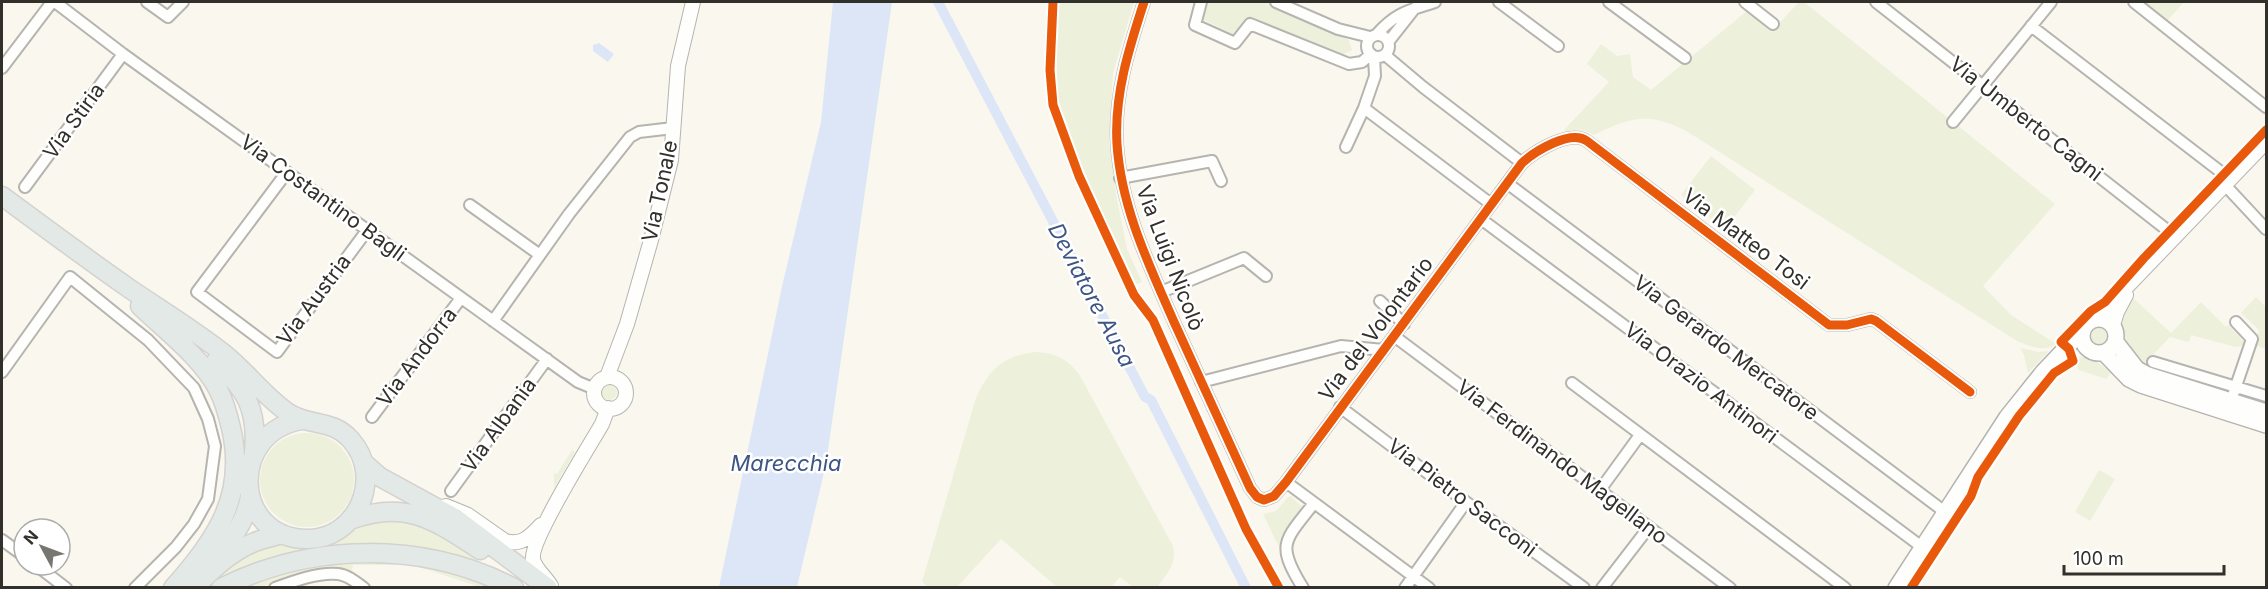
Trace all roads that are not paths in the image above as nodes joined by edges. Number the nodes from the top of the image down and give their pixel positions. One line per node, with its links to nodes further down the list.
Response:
1 (53, 2): 20 (street, Via Costantino Bagli); 22 (street)
2 (147, 2): 3 (street)
3 (183, 2)
4 (693, 2): 27 (street, Via Tonale)
5 (1144, 2): 32 (street, Via Luigi Nicolò)
6 (1201, 2): 19 (street)
7 (1276, 2): 19 (street)
8 (1435, 2): 15 (street)
9 (1499, 2): 18 (street)
10 (1609, 2): 21 (street)
11 (1745, 2): 16 (street)
12 (1876, 2): 23 (street, Via Umberto Cagni)
13 (2051, 2): 17 (street)
14 (2134, 2): 24 (street)
15 (1415, 9): 19 (street); 19 (street)
16 (1773, 24)
17 (2031, 26): 23 (street); 34 (street)
18 (1558, 46)
19 (1375, 49): 25 (street); 30 (street)
20 (123, 54): 31 (street, Via Costantino Bagli); 36 (street, Via Stiria)
21 (1684, 58)
22 (2, 68)
23 (1983, 86): 26 (street); 43 (street, Via Umberto Cagni)
24 (2266, 107)
25 (1364, 108): 29 (street); 38 (street)
26 (1953, 122)
27 (673, 128): 44 (street); 67 (street, Via Tonale)
28 (2266, 142): 34 (street)
29 (1346, 147)
30 (1522, 163): 35 (street, Via Matteo Tosi); 71 (street, Via Matteo Tosi)
31 (286, 172): 41 (street, Via Costantino Bagli); 41 (street, Via Austria)
32 (1120, 178): 33 (street, Via Luigi Nicolò); 48 (street, Via Luigi Nicolò)
33 (1221, 181)
34 (2228, 182): 42 (street); 43 (street)
35 (1507, 183): 38 (street, Via del Volontario); 91 (street, Via Gerardo Mercatore)
36 (25, 187)
37 (2, 196): 45 (main road)
38 (1491, 204): 40 (street, Via del Volontario)
39 (470, 205): 44 (street)
40 (1481, 219): 55 (street, Via del Volontario); 96 (street, Via Orazio Antinori)
41 (368, 229): 49 (street, Via Costantino Bagli)
42 (2266, 229)
43 (2176, 237): 47 (street)
44 (540, 255): 53 (street)
45 (90, 261): 51 (main road); 78 (main road)
46 (1266, 276): 48 (street, Via Luigi Nicolò)
47 (2135, 280): 52 (street); 56 (street)
48 (1161, 292): 68 (street, Via Luigi Nicolò)
49 (461, 298): 53 (street, Via Costantino Bagli); 77 (street, Via Andorra)
50 (1380, 301): 55 (street)
51 (138, 305): 81 (main road); 101 (main road)
52 (2096, 319): 56 (main road); 57 (main road)
53 (493, 321): 63 (street, Via Costantino Bagli)
54 (2236, 322): 72 (street)
55 (1404, 324): 58 (street, Via del Volontario)
56 (2113, 325): 59 (main road)
57 (2082, 331): 60 (main road); 66 (main road)
58 (1394, 336): 61 (street, Via del Volontario); 84 (street, Via Ferdinando Magellano)
59 (2116, 342): 62 (main road); 72 (main road)
60 (2086, 348): 62 (main road); 66 (main road)
61 (1384, 350): 68 (street); 74 (street, Via del Volontario)
62 (2104, 353): 79 (main road)
63 (547, 359): 70 (street, Via Costantino Bagli); 85 (street, Via Albania)
64 (2153, 362): 72 (street)
65 (2, 372): 100 (street)
66 (2043, 372): 91 (main road)
67 (608, 377): 70 (street); 75 (street)
68 (1201, 382): 87 (street, Via Luigi Nicolò)
69 (1572, 383): 80 (street)
70 (595, 389): 75 (street)
71 (1970, 392)
72 (2233, 394): 73 (street); 76 (main road)
73 (2266, 396)
74 (1340, 407): 83 (street, Via del Volontario); 88 (street, Via Pietro Sacconi)
75 (608, 408): 92 (street)
76 (2266, 412)
77 (372, 417)
78 (302, 420): 81 (main road); 82 (main road)
79 (2266, 425)
80 (1640, 435): 84 (street); 116 (street)
81 (254, 454): 86 (main road)
82 (363, 462): 90 (main road); 93 (main road)
83 (1286, 482): 87 (street, Via del Volontario); 89 (street)
84 (1600, 490): 94 (street, Via Ferdinando Magellano)
85 (451, 491)
86 (250, 496): 95 (main road); 102 (main road)
87 (1274, 496)
88 (1467, 502): 97 (street); 113 (street, Via Pietro Sacconi)
89 (1314, 503): 97 (street); 110 (street)
90 (430, 504): 92 (street); 109 (main road)
91 (1945, 512): 96 (main road)
92 (547, 519): 109 (street)
93 (350, 520): 95 (main road); 108 (main road)
94 (1649, 527): 114 (street); 115 (street, Via Ferdinando Magellano)
95 (282, 534): 103 (main road)
96 (1922, 547): 117 (main road)
97 (1414, 576): 111 (street); 112 (street)
98 (52, 577): 99 (street)
99 (66, 588)
100 (135, 588)
101 (173, 588)
102 (185, 588)
103 (194, 588)
104 (221, 588): 107 (main road)
105 (275, 588): 106 (street)
106 (364, 588)
107 (514, 588)
108 (535, 588)
109 (550, 588)
110 (1304, 588)
111 (1405, 588)
112 (1429, 588)
113 (1584, 588)
114 (1602, 588)
115 (1730, 588)
116 (1845, 588)
117 (1896, 588)

